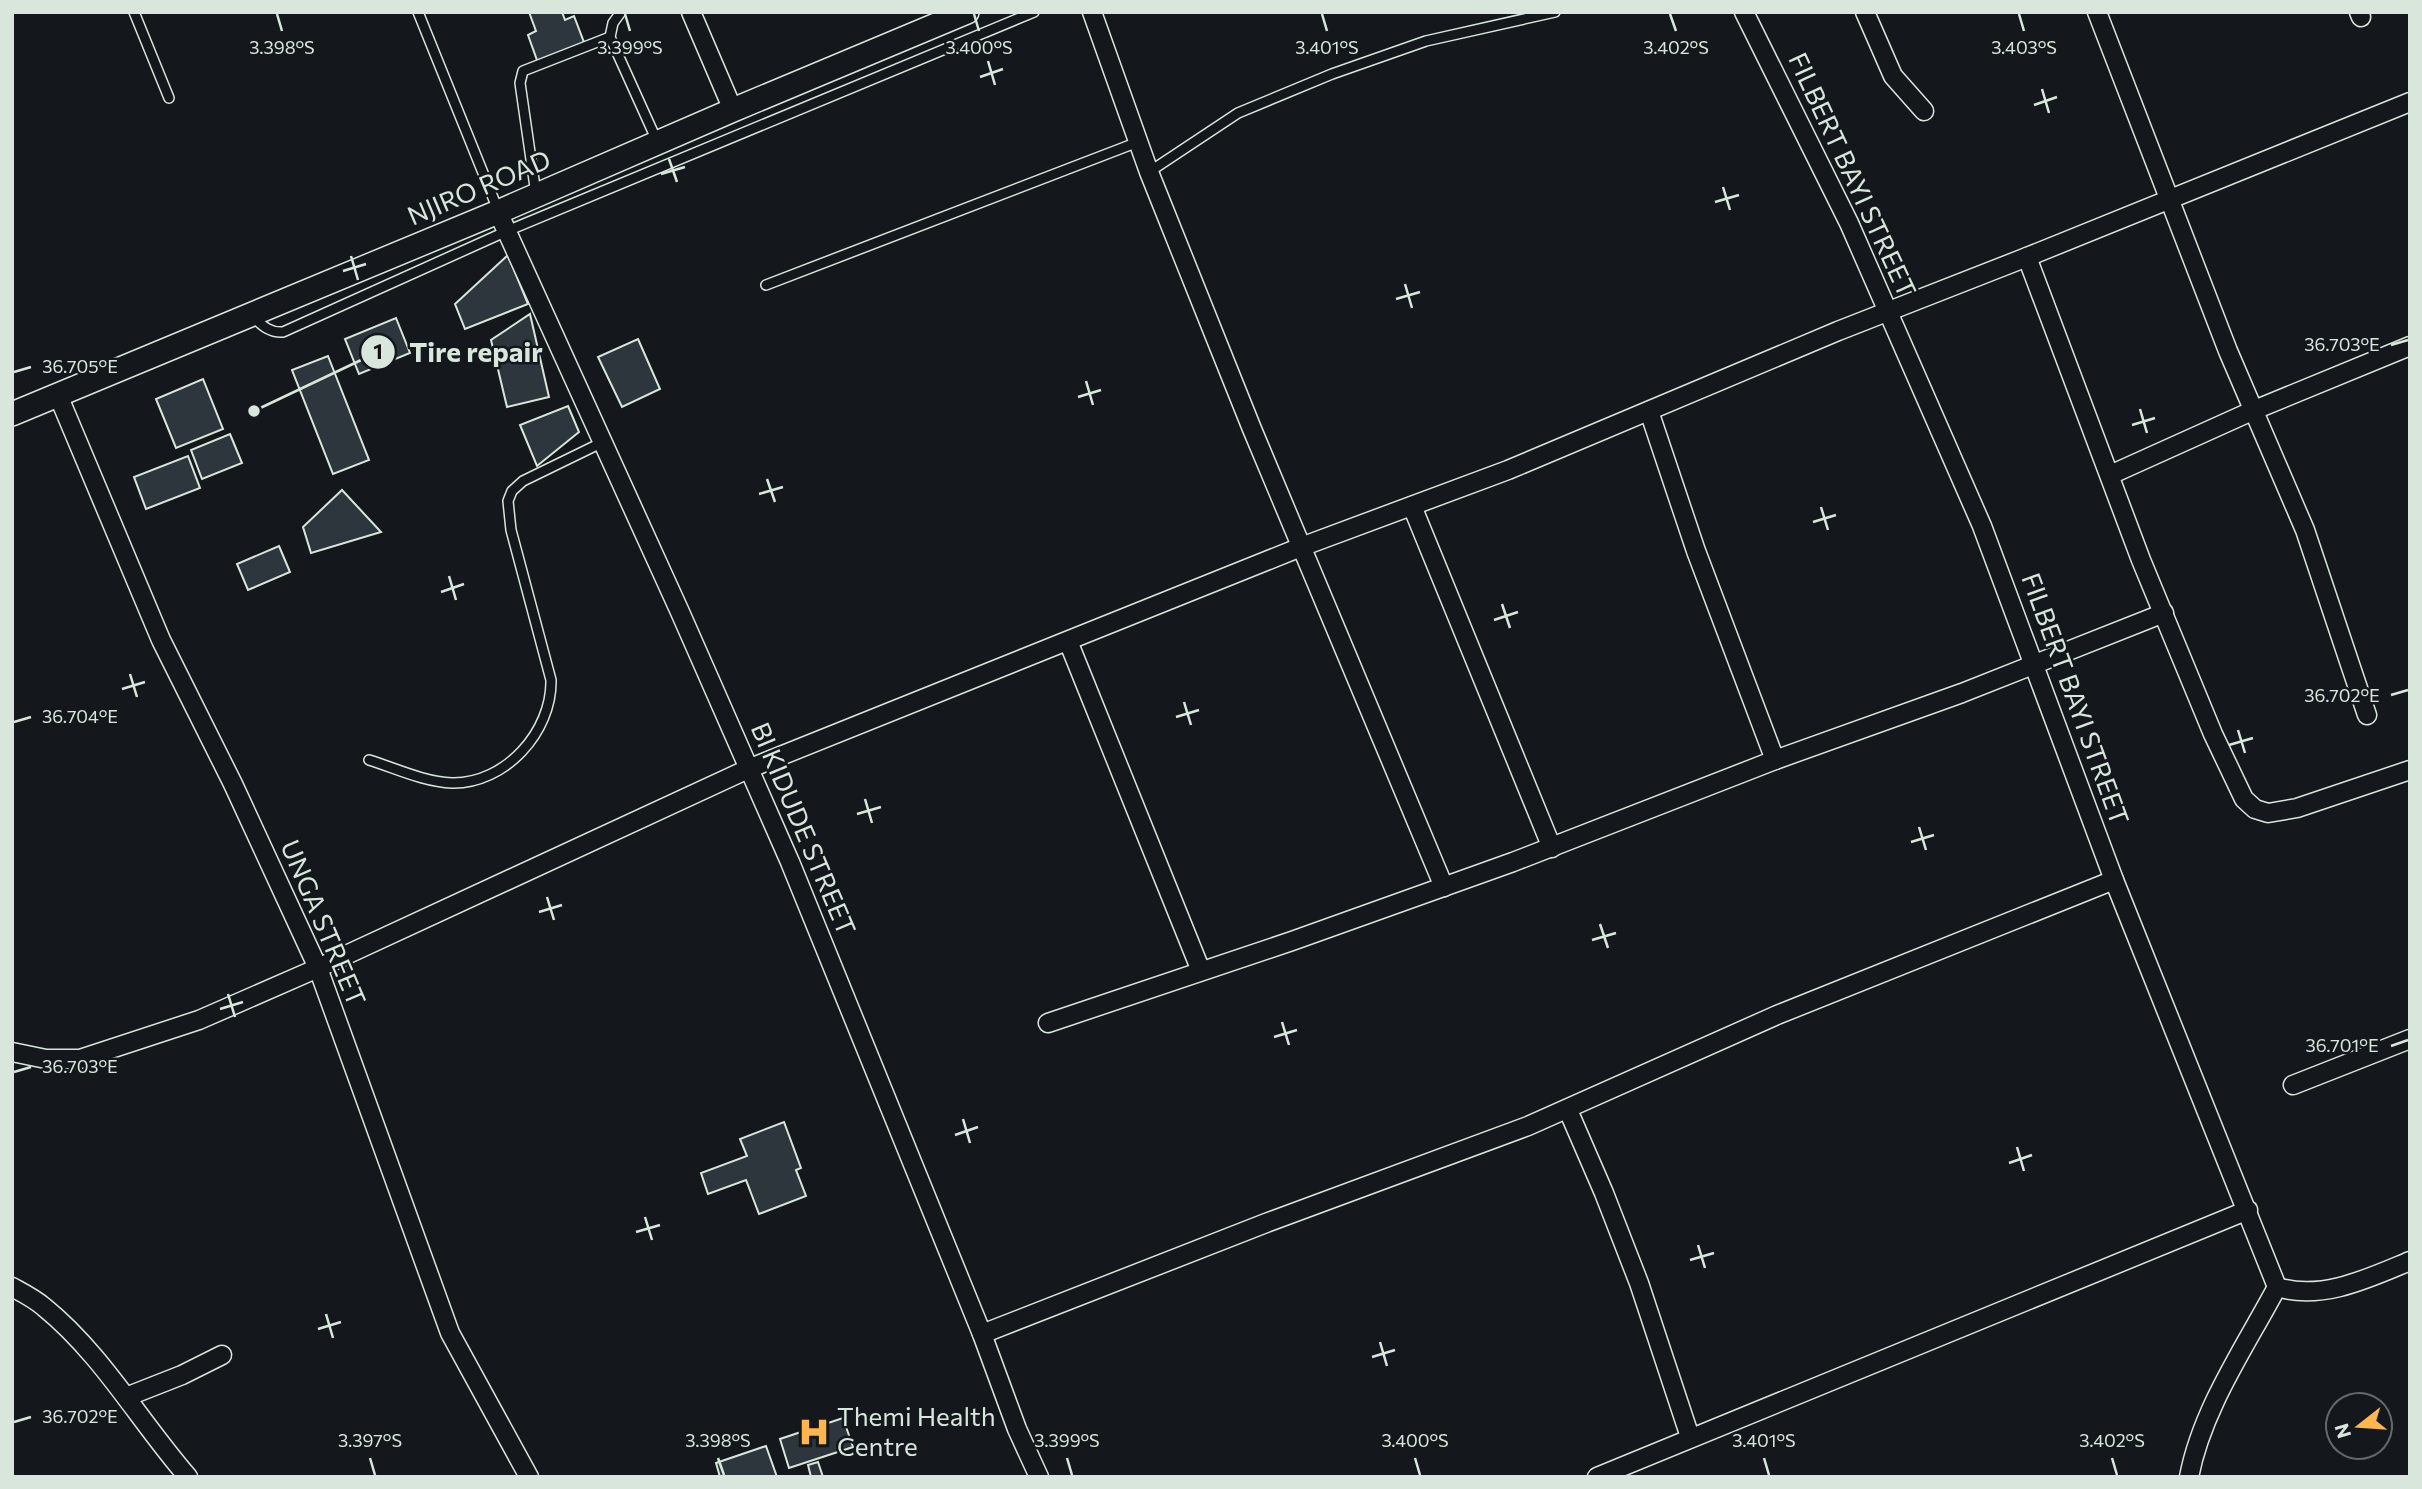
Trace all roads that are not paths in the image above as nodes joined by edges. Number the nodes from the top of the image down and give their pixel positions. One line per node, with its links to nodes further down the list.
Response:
1 (134, 12): 13 (lane)
2 (418, 12): 22 (lane)
3 (621, 12): 12 (lane)
4 (691, 12): 15 (street)
5 (967, 12): 15 (street, NJIRO ROAD)
6 (1034, 12): 22 (lane)
7 (1092, 12): 17 (street)
8 (1555, 12): 19 (lane)
9 (1744, 12): 25 (street, FILBERT BAYI STREET)
10 (1865, 12): 16 (street)
11 (2097, 12): 21 (street)
12 (610, 37): 18 (lane); 20 (lane)
13 (169, 98)
14 (2410, 102): 21 (street)
15 (733, 110): 18 (street, NJIRO ROAD)
16 (1924, 111)
17 (1138, 142): 19 (street); 24 (lane)
18 (657, 143): 20 (street, NJIRO ROAD)
19 (1149, 172): 34 (street)
20 (536, 194): 22 (street, NJIRO ROAD)
21 (2169, 200): 23 (street); 29 (street)
22 (503, 221): 27 (street, NJIRO ROAD); 31 (street, BI KIDUDE STREET)
23 (2027, 257): 25 (street); 32 (street)
24 (766, 285)
25 (1887, 311): 28 (street); 37 (street, FILBERT BAYI STREET)
26 (2410, 346): 29 (street)
27 (58, 394): 30 (street, NJIRO ROAD); 46 (street, UNGA STREET)
28 (1649, 411): 33 (street); 40 (street)
29 (2252, 411): 32 (street); 38 (street)
30 (12, 414)
31 (603, 442): 39 (lane); 41 (street, BI KIDUDE STREET)
32 (2110, 475): 35 (street)
33 (1412, 506): 34 (street); 43 (street)
34 (1301, 547): 36 (street); 45 (street)
35 (2164, 613): 37 (street); 42 (street)
36 (1068, 640): 41 (street); 47 (street)
37 (2035, 664): 40 (street); 44 (street, FILBERT BAYI STREET)
38 (2367, 715)
39 (369, 760)
40 (1775, 760): 43 (street)
41 (748, 769): 46 (street); 57 (street, BI KIDUDE STREET)
42 (2410, 770)
43 (1552, 848): 45 (street)
44 (2114, 880): 52 (street); 53 (street, FILBERT BAYI STREET)
45 (1444, 887): 47 (street)
46 (318, 968): 50 (street); 62 (street, UNGA STREET)
47 (1201, 971): 48 (street)
48 (1048, 1023)
49 (2410, 1039): 51 (street)
50 (12, 1052)
51 (2293, 1085)
52 (1567, 1110): 57 (street); 60 (street)
53 (2248, 1210): 56 (street, FILBERT BAYI STREET); 60 (street)
54 (2410, 1261): 56 (street)
55 (12, 1287): 59 (street)
56 (2277, 1287): 65 (street)
57 (982, 1334): 63 (street, BI KIDUDE STREET)
58 (222, 1354): 59 (street)
59 (126, 1397): 61 (street)
60 (1690, 1437): 64 (street)
61 (188, 1477)
62 (529, 1477)
63 (1039, 1477)
64 (1597, 1477)
65 (2189, 1477)

